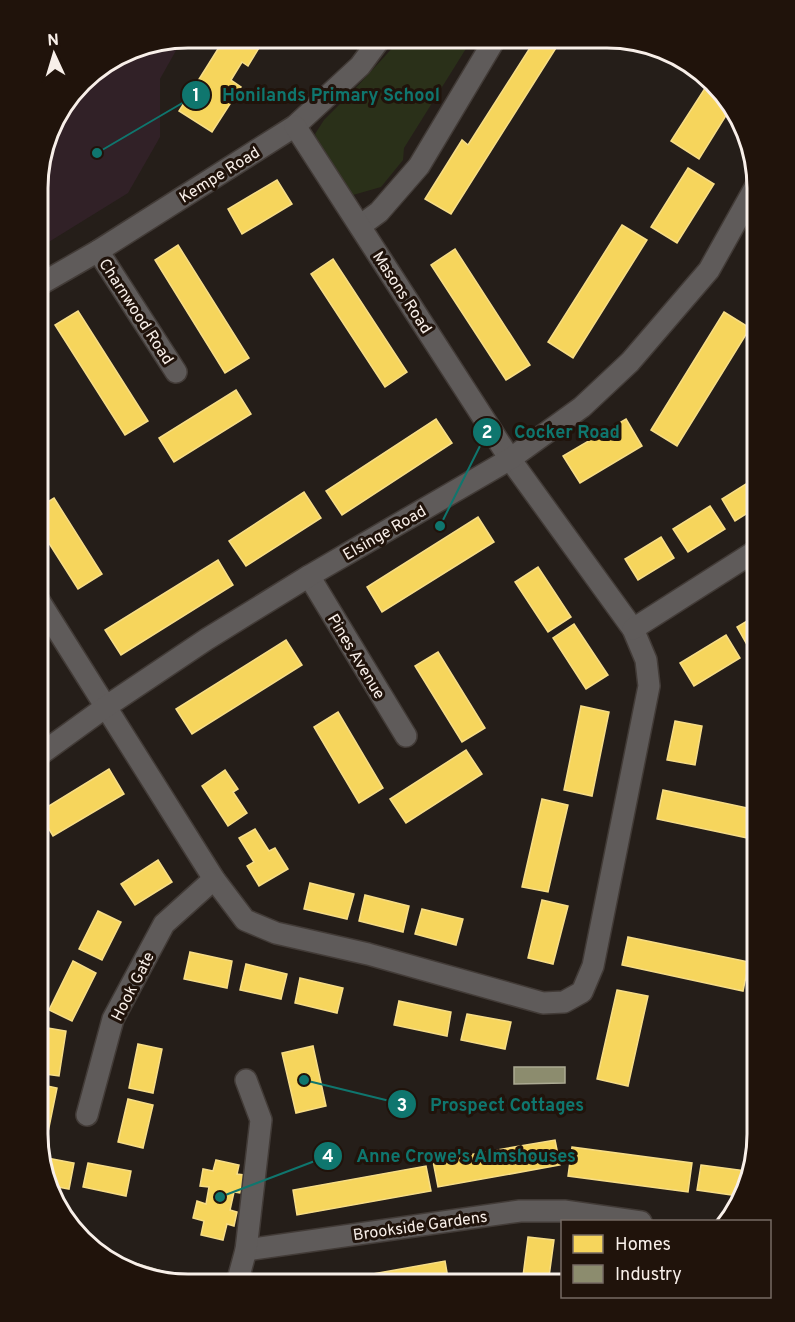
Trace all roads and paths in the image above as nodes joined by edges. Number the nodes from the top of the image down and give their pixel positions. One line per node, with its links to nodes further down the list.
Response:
1 (373, 48): 3 (street, Kempe Road)
2 (490, 48): 5 (street)
3 (295, 126): 5 (street, Masons Road); 6 (street, Kempe Road)
4 (747, 202): 9 (street, Elsinge Road)
5 (360, 226): 9 (street, Masons Road)
6 (98, 251): 7 (street, Kempe Road); 8 (street, Charnwood Road)
7 (48, 280)
8 (176, 372)
9 (510, 459): 11 (street, Elsinge Road); 13 (street, Masons Road)
10 (747, 556): 13 (street)
11 (309, 576): 14 (street, Elsinge Road); 15 (street, Pines Avenue)
12 (48, 615): 14 (street)
13 (633, 630): 17 (street, Masons Road)
14 (107, 706): 16 (street, Elsinge Road); 17 (street, Masons Road)
15 (406, 736)
16 (48, 749)
17 (214, 879): 19 (street, Hook Gate)
18 (246, 1080): 22 (street)
19 (87, 1114)
20 (595, 1218): 21 (street, Brookside Gardens); 22 (street, Brookside Gardens)
21 (626, 1220)
22 (246, 1250): 23 (street)
23 (239, 1274)

